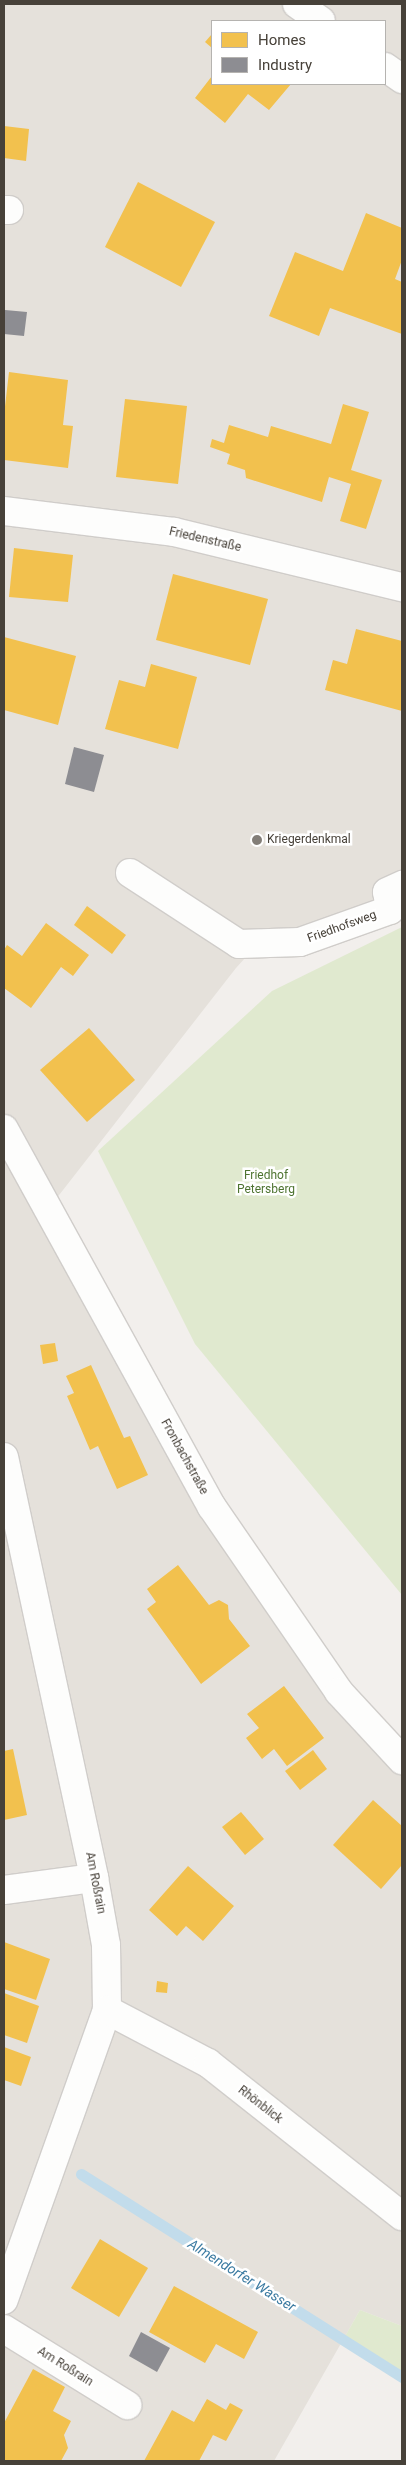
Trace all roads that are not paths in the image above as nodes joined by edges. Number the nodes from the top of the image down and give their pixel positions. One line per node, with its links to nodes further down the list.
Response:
1 (297, 4): 2 (street)
2 (320, 20)
3 (386, 68): 4 (street)
4 (402, 79)
5 (4, 511): 6 (street, Friedenstraße)
6 (402, 587)
7 (130, 873): 8 (street, Friedhofsweg)
8 (402, 885)
9 (4, 1129): 11 (street, Fronbachstraße)
10 (4, 1456): 12 (street, Am Roßrain)
11 (402, 1760)
12 (94, 1878): 13 (street); 14 (street, Am Roßrain)
13 (4, 1890)
14 (107, 2010): 15 (street, Rhönblick); 16 (street, Am Roßrain)
15 (402, 2216)
16 (4, 2300)
17 (4, 2329): 18 (street, Am Roßrain)
18 (127, 2406)

